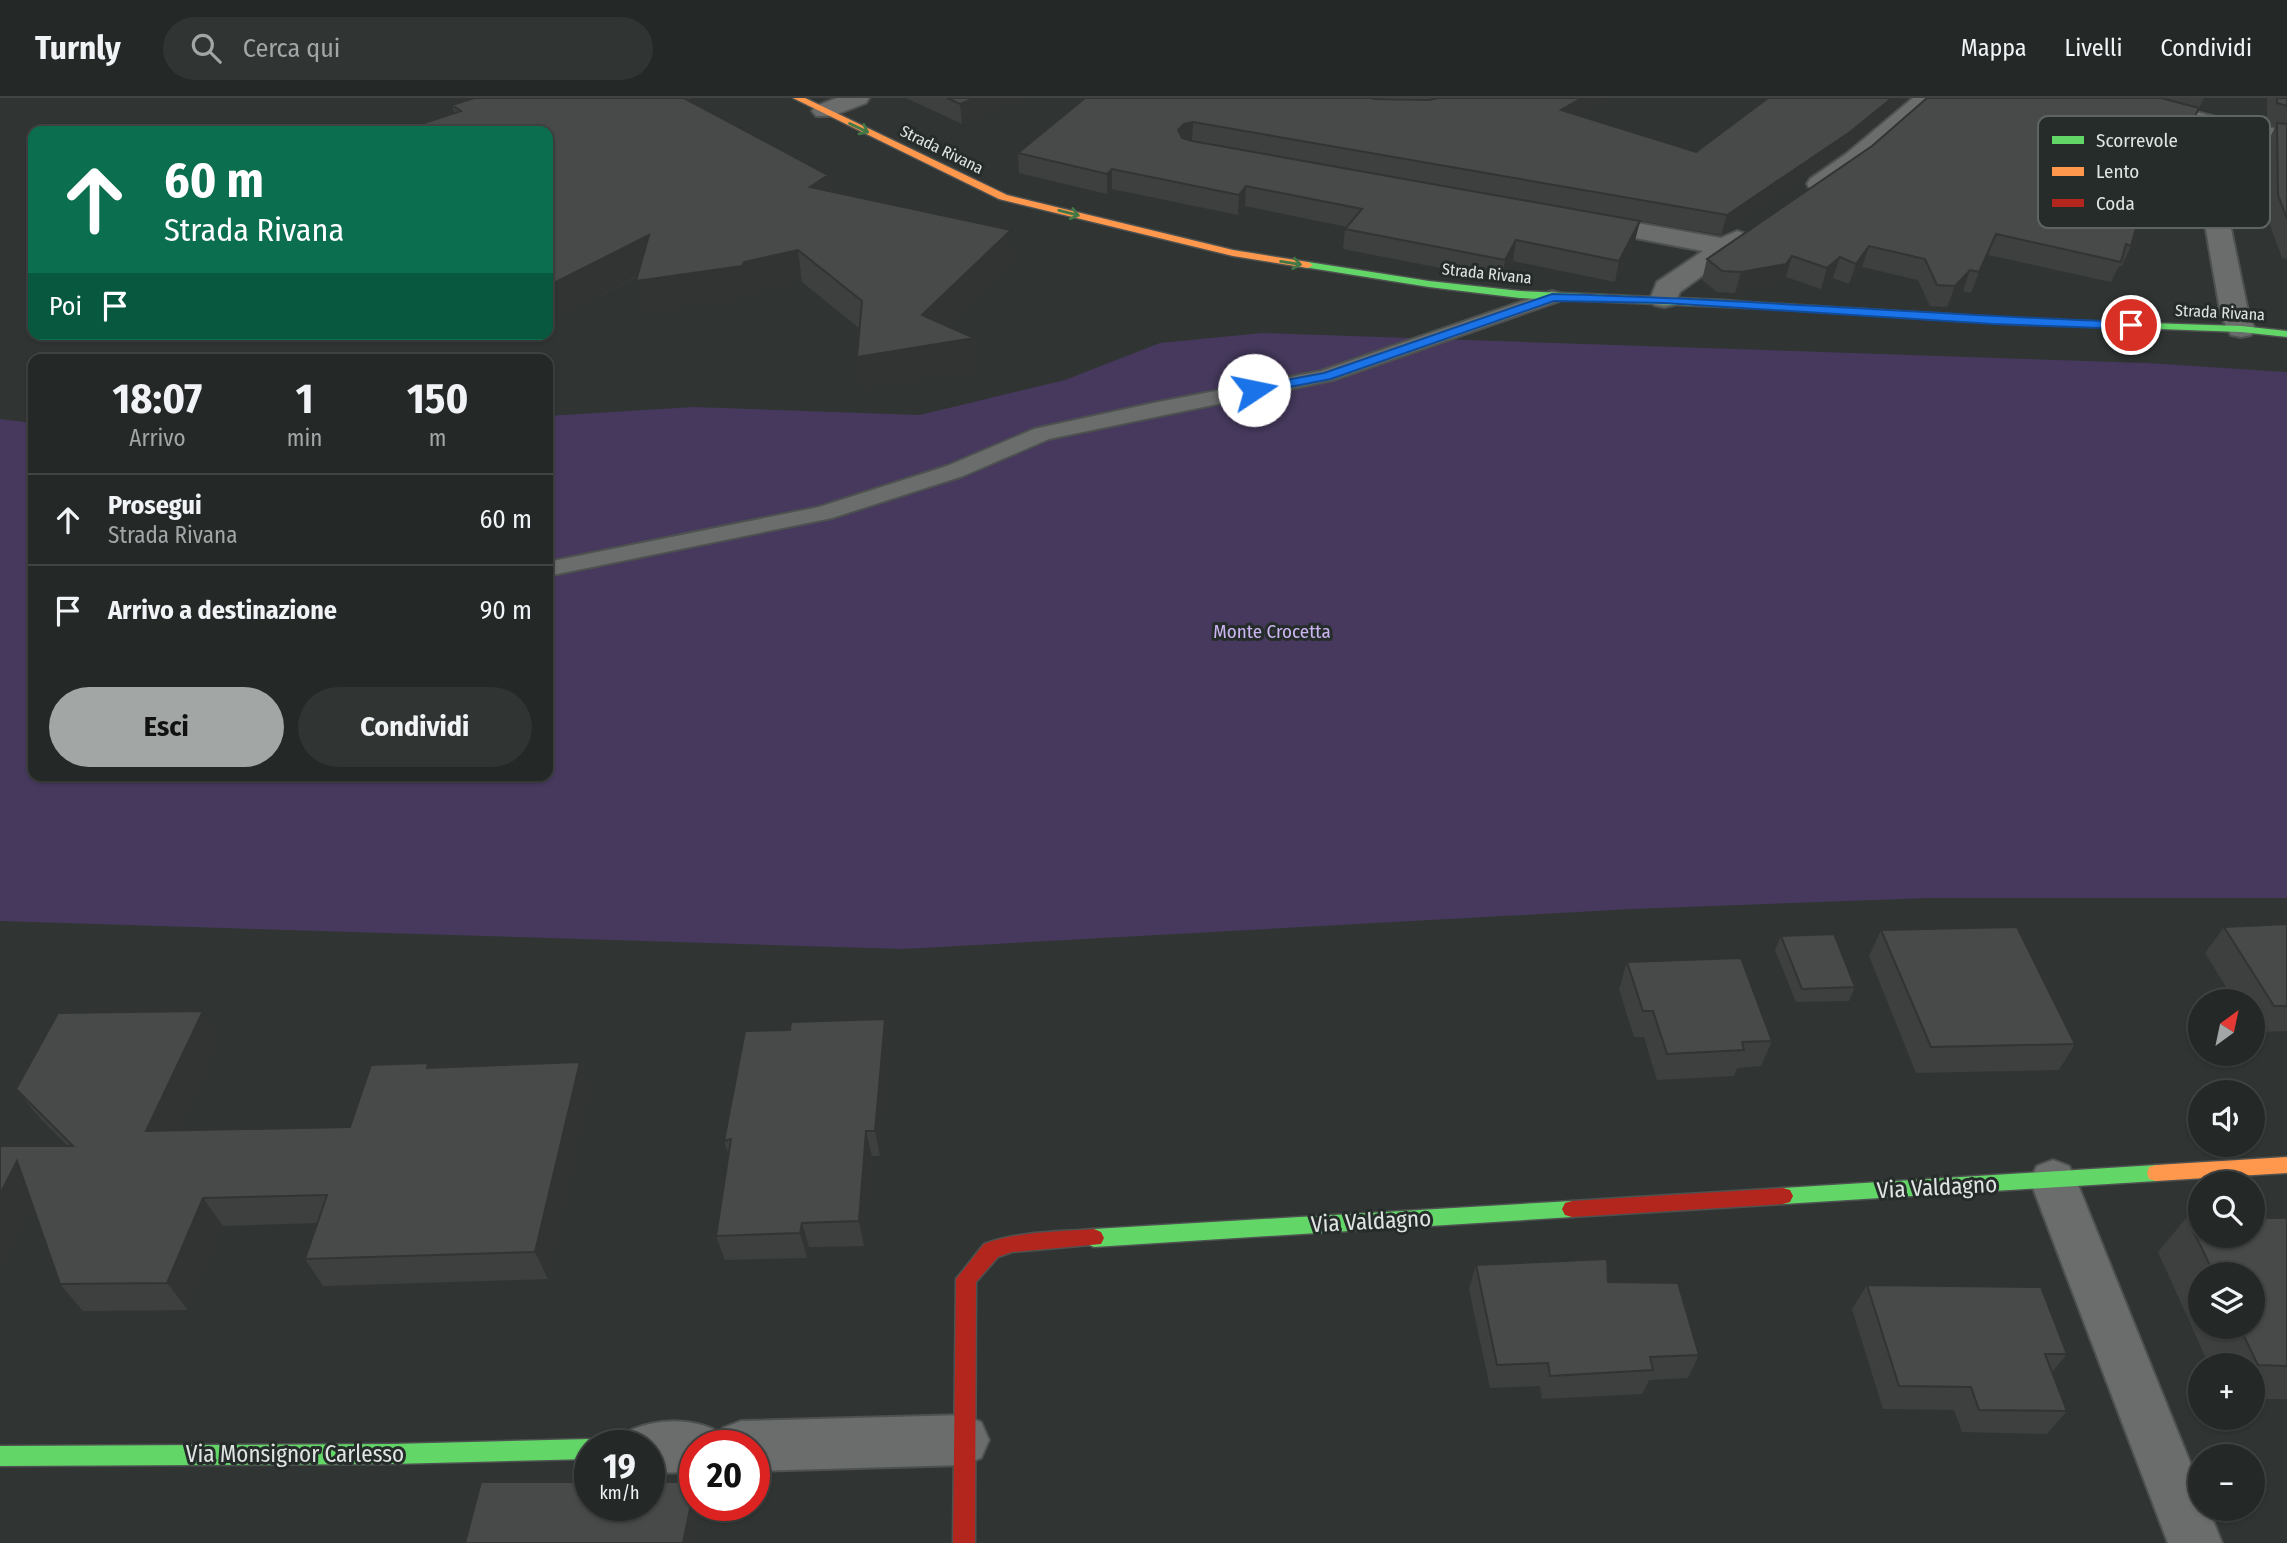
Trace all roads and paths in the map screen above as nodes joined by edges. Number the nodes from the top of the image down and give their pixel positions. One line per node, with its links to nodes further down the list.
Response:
1 (797, 98): 5 (street, Strada Rivana)
2 (858, 98): 5 (street)
3 (1927, 98): 7 (street)
4 (2117, 98): 6 (street)
5 (824, 111): 12 (street, Strada Rivana, one-way to 12)
6 (2184, 116)
7 (1801, 196)
8 (1561, 217): 11 (street)
9 (1758, 225): 11 (street)
10 (2218, 228): 14 (street)
11 (1726, 247): 13 (street)
12 (1552, 297): 13 (street, Strada Rivana); 16 (lane)
13 (1664, 299): 14 (street, Strada Rivana)
14 (2241, 329): 15 (street, Strada Rivana)
15 (2287, 334)
16 (553, 568)
17 (2287, 1166): 18 (street, Via Valdagno)
18 (2053, 1180): 19 (street, Via Valdagno); 24 (street)
19 (963, 1440): 20 (street); 23 (street, Via Valdagno)
20 (770, 1445)
21 (574, 1449): 22 (street, Via Monsignor Carlesso)
22 (0, 1456)
23 (964, 1543)
24 (2195, 1543)

